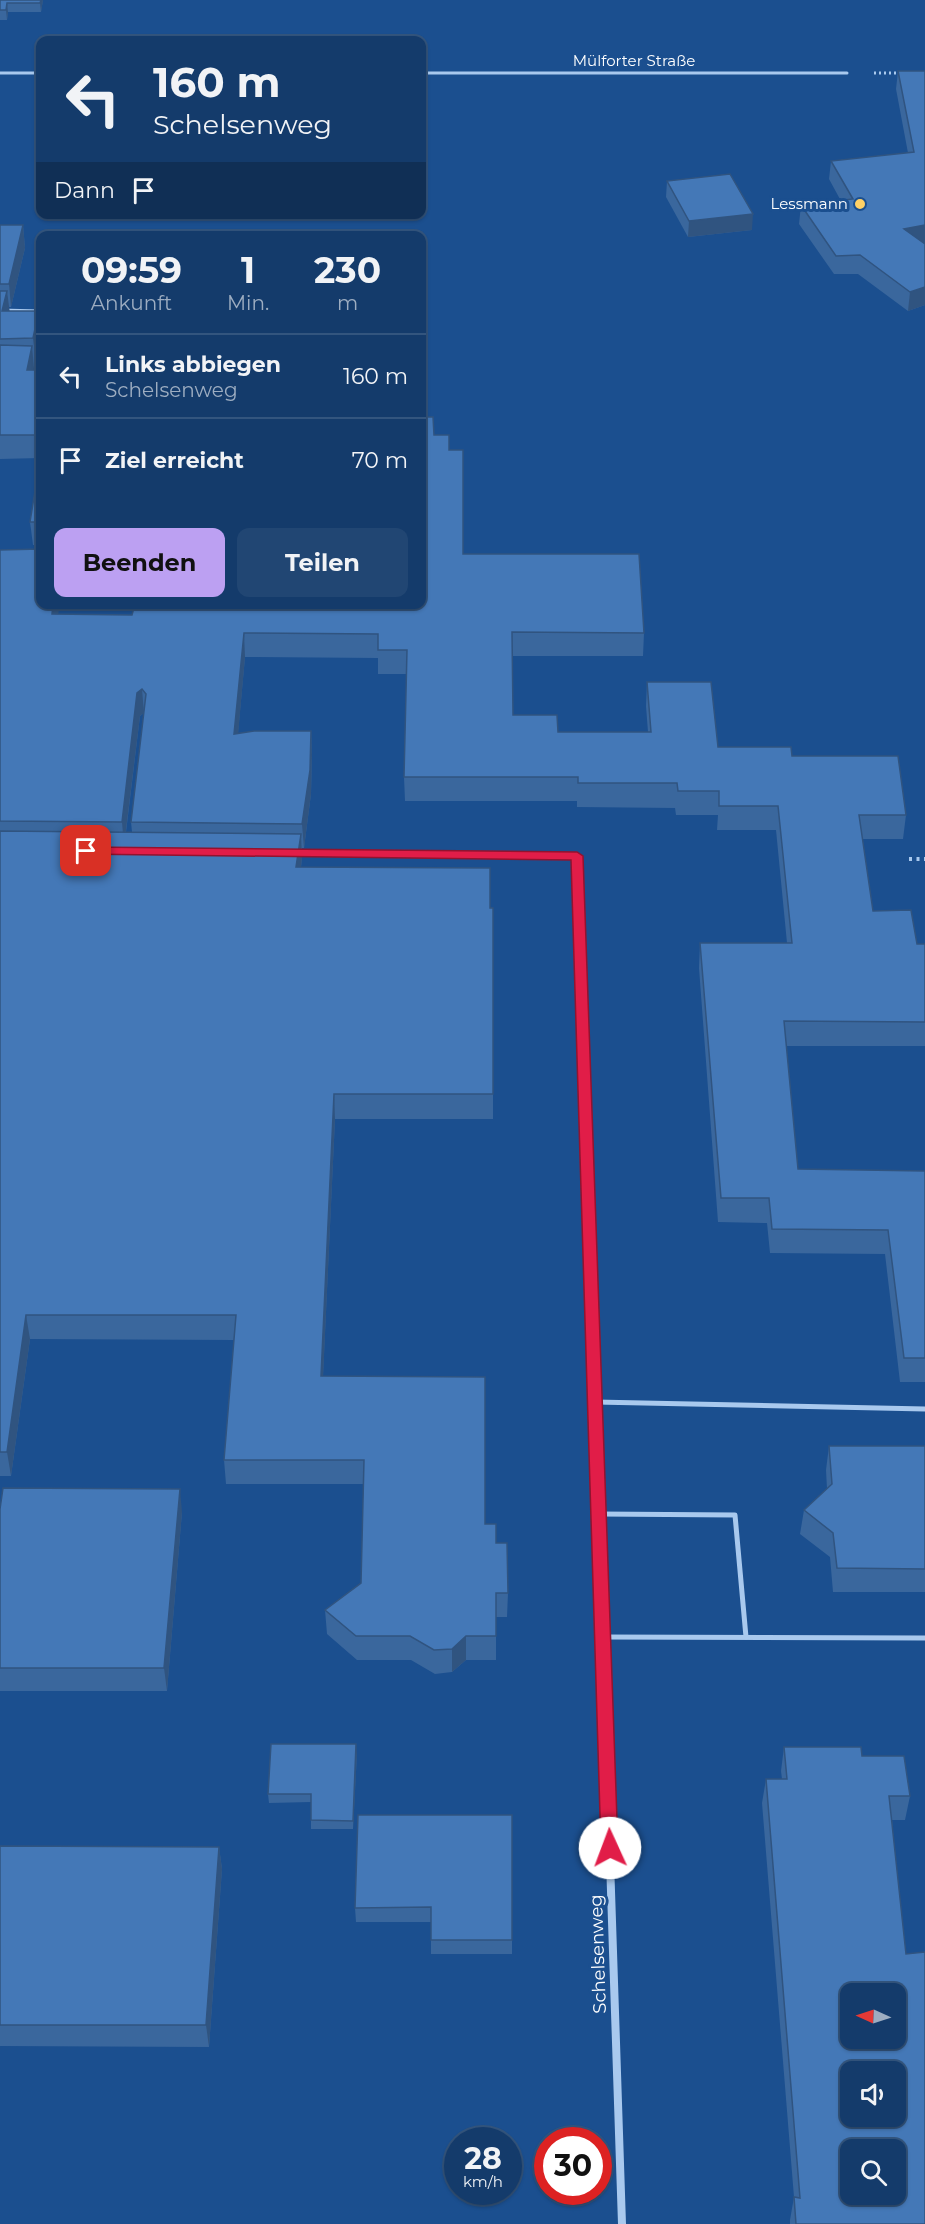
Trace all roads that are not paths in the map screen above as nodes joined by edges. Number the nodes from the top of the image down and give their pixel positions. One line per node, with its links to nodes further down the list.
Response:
1 (0, 73): 2 (lane)
2 (36, 73)
3 (426, 73): 4 (lane, Mülforter Straße)
4 (847, 73)
5 (0, 310): 6 (lane)
6 (36, 311)
7 (20, 365): 8 (lane)
8 (36, 365)
9 (282, 853): 10 (street, Schelsenweg)
10 (595, 1402): 11 (lane); 12 (street, Schelsenweg)
11 (925, 1409)
12 (599, 1514): 13 (street, Schelsenweg); 14 (lane)
13 (603, 1637): 14 (lane); 16 (street, Schelsenweg)
14 (746, 1638): 15 (lane)
15 (925, 1638)
16 (622, 2224)

